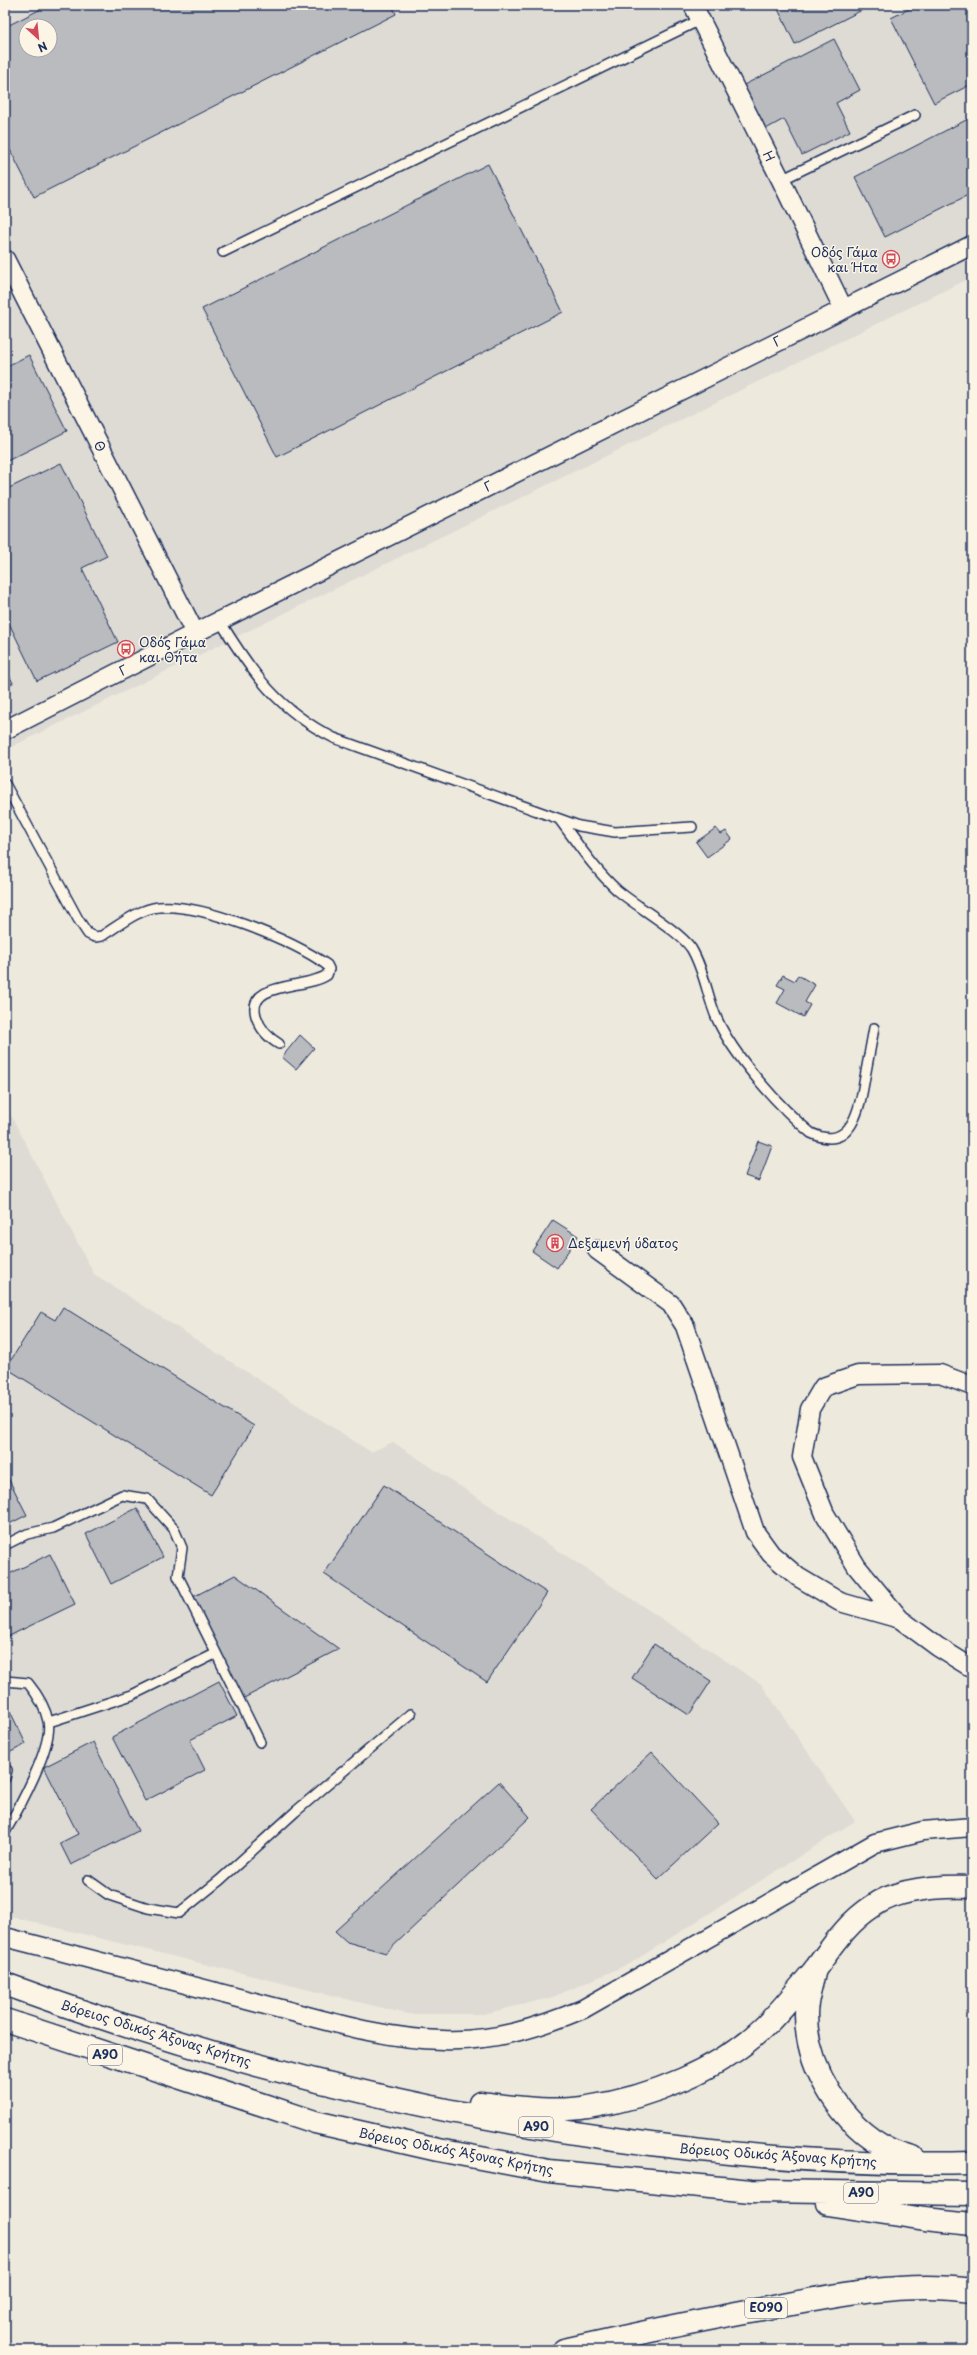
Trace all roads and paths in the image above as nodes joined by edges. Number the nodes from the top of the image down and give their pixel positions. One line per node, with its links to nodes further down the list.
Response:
1 (696, 12): 3 (street, Η); 5 (lane)
2 (915, 114): 3 (lane)
3 (781, 180): 7 (street, Η)
4 (972, 245): 7 (street, Γ)
5 (223, 252)
6 (5, 259): 9 (street, Θ)
7 (843, 308): 8 (street, Γ)
8 (220, 621): 9 (street, Γ); 12 (lane)
9 (195, 633): 10 (street, Γ)
10 (5, 730)
11 (5, 784): 15 (lane)
12 (559, 819): 13 (lane); 14 (lane)
13 (692, 828)
14 (874, 1028)
15 (279, 1044)
16 (596, 1250): 19 (street)
17 (972, 1386): 19 (street)
18 (5, 1545): 20 (lane)
19 (900, 1619): 21 (street)
20 (216, 1654): 24 (lane); 25 (lane)
21 (972, 1668)
22 (5, 1681): 24 (lane)
23 (411, 1714): 28 (lane)
24 (49, 1722): 27 (lane)
25 (260, 1742)
26 (972, 1827): 30 (street)
27 (5, 1832)
28 (88, 1880)
29 (972, 1887): 31 (main road)
30 (5, 1937)
31 (816, 1968): 34 (main road); 36 (main road)
32 (5, 1984): 34 (main road, Βόρειος Οδικός Άξονας Κρήτης / Α90)
33 (5, 2020): 37 (main road, Βόρειος Οδικός Άξονας Κρήτης / Α90)
34 (149, 2033): 36 (main road, Βόρειος Οδικός Άξονας Κρήτης / Α90)
35 (972, 2163): 36 (main road, Βόρειος Οδικός Άξονας Κρήτης / Α90)
36 (933, 2164)
37 (751, 2191): 38 (main road, Βόρειος Οδικός Άξονας Κρήτης / Α90); 39 (main road)
38 (972, 2194)
39 (972, 2224)
40 (972, 2290): 41 (main road, ΕΟ90)
41 (564, 2350)

